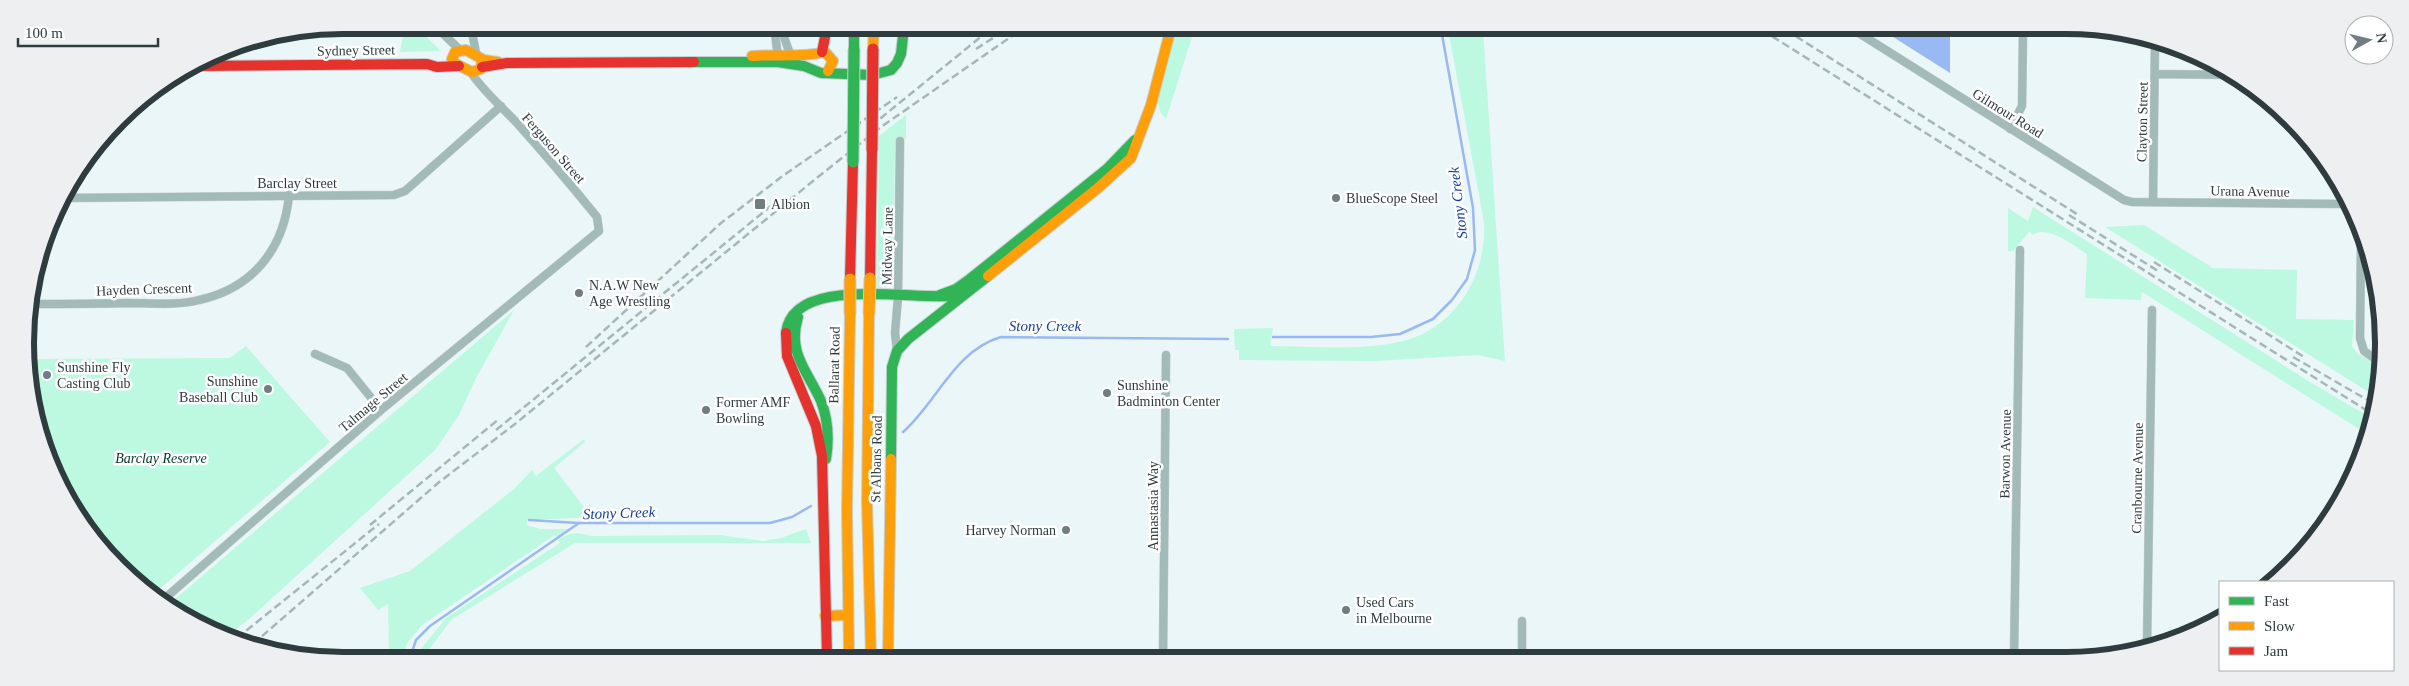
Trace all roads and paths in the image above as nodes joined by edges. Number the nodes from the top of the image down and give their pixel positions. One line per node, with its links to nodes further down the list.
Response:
1 (442, 34): 17 (street)
2 (470, 34): 17 (street)
3 (470, 34): 17 (street)
4 (776, 34): 16 (street)
5 (783, 34): 15 (street)
6 (825, 34): 14 (main road)
7 (854, 34): 46 (main road, Ballarat Road, bridge)
8 (874, 34): 52 (main road, bridge)
9 (904, 34): 20 (main road)
10 (1169, 34): 31 (main road)
11 (1860, 34): 24 (street, Gilmour Road)
12 (2023, 34): 24 (street)
13 (2155, 47): 21 (street, Clayton Street)
14 (819, 53): 15 (main road, Sydney Street); 19 (main road); 20 (main road)
15 (790, 54): 16 (main road, Sydney Street)
16 (778, 58): 17 (main road, Sydney Street); 19 (main road, Sydney Street)
17 (468, 60): 18 (main road, Sydney Street); 23 (street, Ferguson Street)
18 (206, 66)
19 (814, 68): 20 (main road)
20 (828, 71)
21 (2155, 74): 22 (street); 28 (street, Clayton Street)
22 (2221, 75)
23 (501, 106): 26 (street, Barclay Street); 30 (street, Ferguson Street)
24 (2010, 129): 28 (street, Gilmour Road)
25 (900, 141): 35 (street, Midway Lane)
26 (289, 195): 27 (street, Barclay Street); 37 (street, Hayden Crescent)
27 (70, 198)
28 (2153, 202): 29 (street, Urana Avenue)
29 (2342, 204)
30 (600, 227): 43 (street, Talmage Street)
31 (1017, 247): 34 (main road); 36 (main road)
32 (2020, 250): 56 (street, Barwon Avenue)
33 (2362, 253): 42 (street)
34 (964, 294): 36 (main road); 39 (main road)
35 (898, 297): 36 (main road); 39 (street, Midway Lane); 45 (main road)
36 (929, 297)
37 (36, 304)
38 (2152, 310): 48 (street, Cranbourne Avenue)
39 (897, 351): 53 (main road, St Albans Road)
40 (315, 354): 43 (street)
41 (1166, 354): 54 (street, Annastasia Way)
42 (2375, 359)
43 (381, 410): 44 (street, Talmage Street)
44 (167, 597)
45 (825, 616): 46 (main road); 49 (main road); 50 (main road)
46 (848, 616): 51 (main road, Ballarat Road)
47 (1522, 621): 55 (street)
48 (2147, 642)
49 (823, 652)
50 (827, 652)
51 (848, 652)
52 (872, 652)
53 (888, 652)
54 (1163, 652)
55 (1522, 652)
56 (2014, 652)

